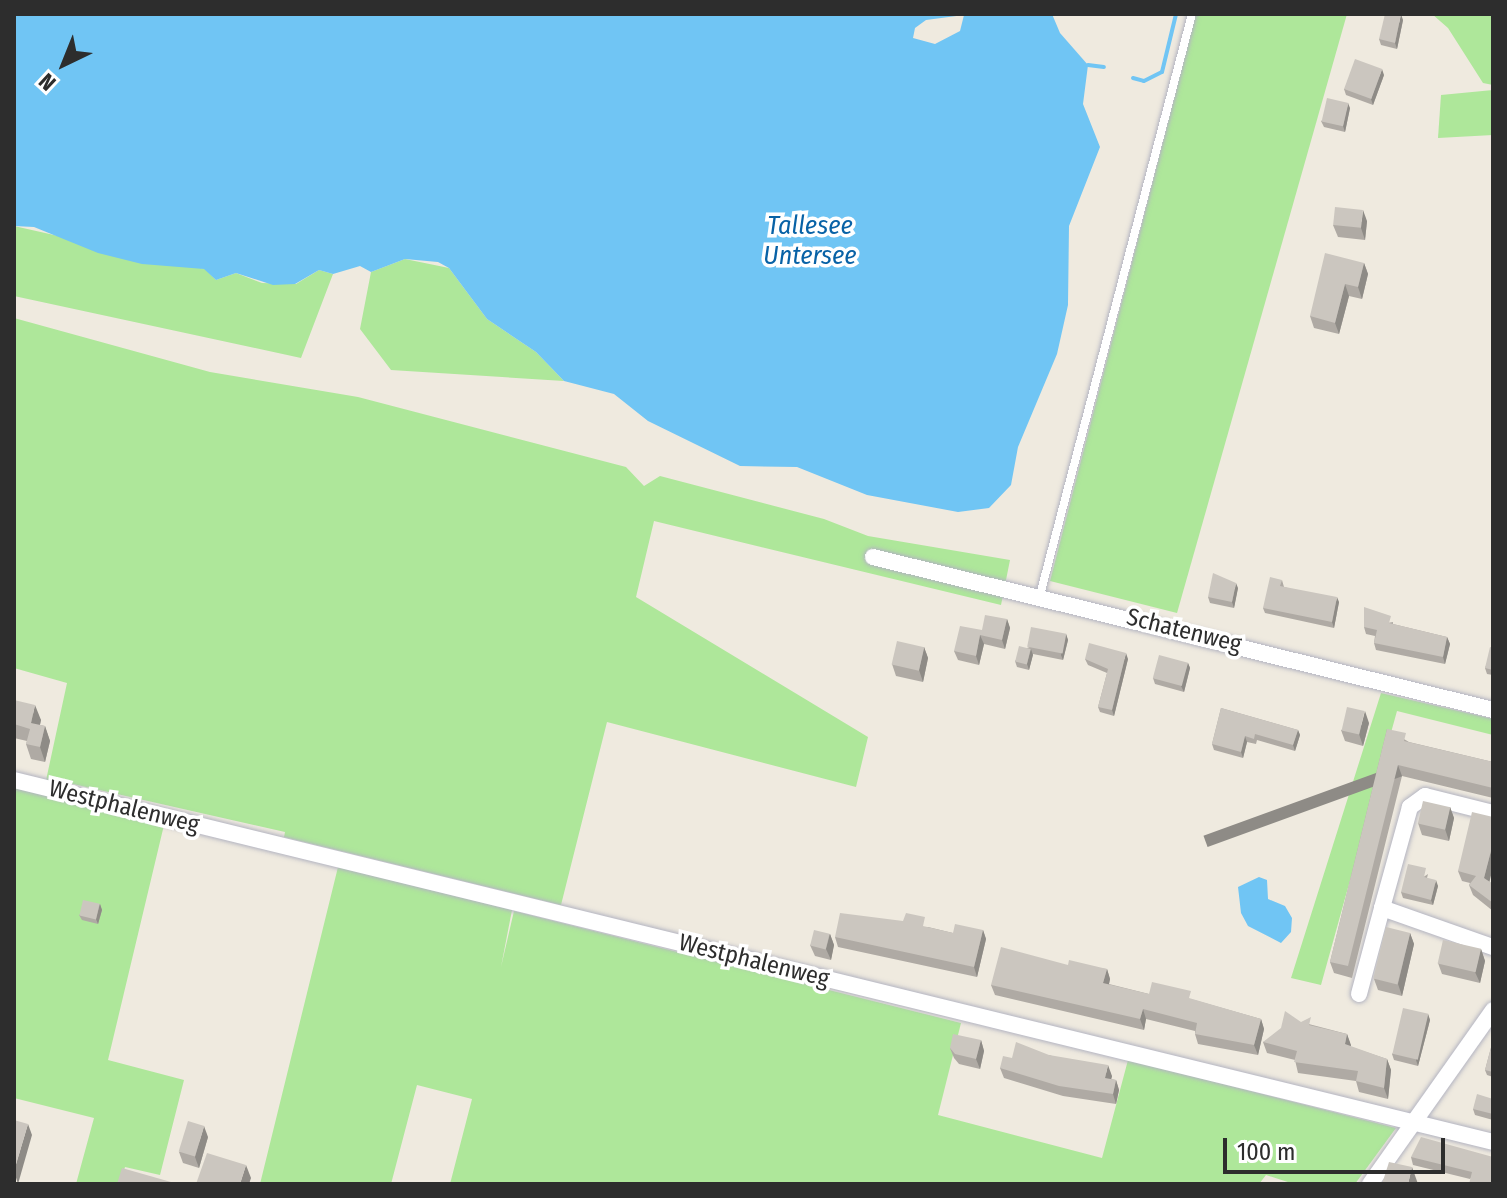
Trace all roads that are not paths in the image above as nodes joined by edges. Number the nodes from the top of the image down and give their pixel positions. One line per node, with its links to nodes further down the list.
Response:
1 (1192, 14): 3 (lane)
2 (873, 557): 3 (street, Schatenweg)
3 (1040, 595): 4 (street, Schatenweg)
4 (1493, 710)
5 (14, 780): 11 (street, Westphalenweg)
6 (1493, 813): 7 (street)
7 (1382, 908): 8 (street); 9 (street)
8 (1493, 947)
9 (1359, 994)
10 (1493, 1010): 11 (street)
11 (1412, 1122): 12 (street, Westphalenweg); 13 (street)
12 (1493, 1142)
13 (1370, 1184)

